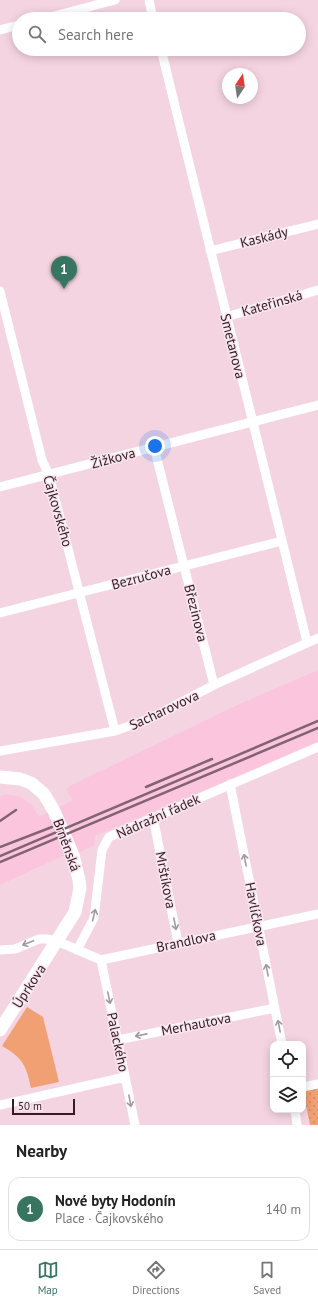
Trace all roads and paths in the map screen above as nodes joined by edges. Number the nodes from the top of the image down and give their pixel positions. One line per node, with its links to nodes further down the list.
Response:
1 (115, 0): 3 (street)
2 (149, 0): 4 (street)
3 (70, 12)
4 (152, 12)
5 (12, 27): 6 (street)
6 (0, 30)
7 (163, 56): 9 (street, Smetanova)
8 (318, 224): 9 (street, Kaskády)
9 (210, 251): 12 (street, Smetanova)
10 (318, 290): 12 (street, Kateřinská)
11 (0, 291): 16 (street, Čajkovského)
12 (226, 317): 14 (street, Smetanova)
13 (318, 405): 14 (street, Žižkova)
14 (252, 422): 15 (street, Žižkova); 18 (street, Smetanova)
15 (154, 447): 16 (street, Žižkova); 19 (street, Březinova)
16 (49, 475): 17 (street, Žižkova); 20 (street, Čajkovského)
17 (0, 487)
18 (282, 541): 19 (street, Bezručova); 23 (street, Smetanova)
19 (184, 566): 20 (street, Bezručova); 24 (street, Březinova)
20 (80, 593): 21 (street, Bezručova); 25 (street, Čajkovského)
21 (0, 613)
22 (318, 638): 23 (street, Sacharovova)
23 (307, 642): 24 (street, Sacharovova)
24 (214, 686): 25 (street, Sacharovova)
25 (115, 731): 27 (street, Sacharovova)
26 (318, 747): 29 (street, Nádražní řádek)
27 (0, 751)
28 (0, 776): 33 (main road, Brněnská)
29 (230, 784): 30 (street, Nádražní řádek); 32 (street, Havlíčkova, one-way to 29)
30 (153, 817): 34 (street, Mrštíkova, one-way to 34); 36 (street, Nádražní řádek, one-way to 30)
31 (318, 914): 32 (street, Brandlova)
32 (259, 926): 34 (street, Brandlova); 38 (street, Havlíčkova, one-way to 32)
33 (57, 941): 35 (street, one-way to 35); 36 (street); 39 (main road, Úprkova)
34 (178, 943): 37 (street, Brandlova)
35 (0, 950)
36 (77, 950): 37 (street)
37 (101, 960): 40 (street, Palackého, one-way to 40)
38 (275, 1008): 40 (street, Merhautova, one-way to 40); 41 (street, Havlíčkova, one-way to 38)
39 (0, 1030)
40 (118, 1040): 42 (street, Palackého)
41 (281, 1041)
42 (125, 1077): 45 (street); 47 (street, Palackého, one-way to 47)
43 (318, 1084): 44 (street)
44 (306, 1086)
45 (0, 1105)
46 (295, 1113): 48 (street)
47 (135, 1125)
48 (297, 1125)

